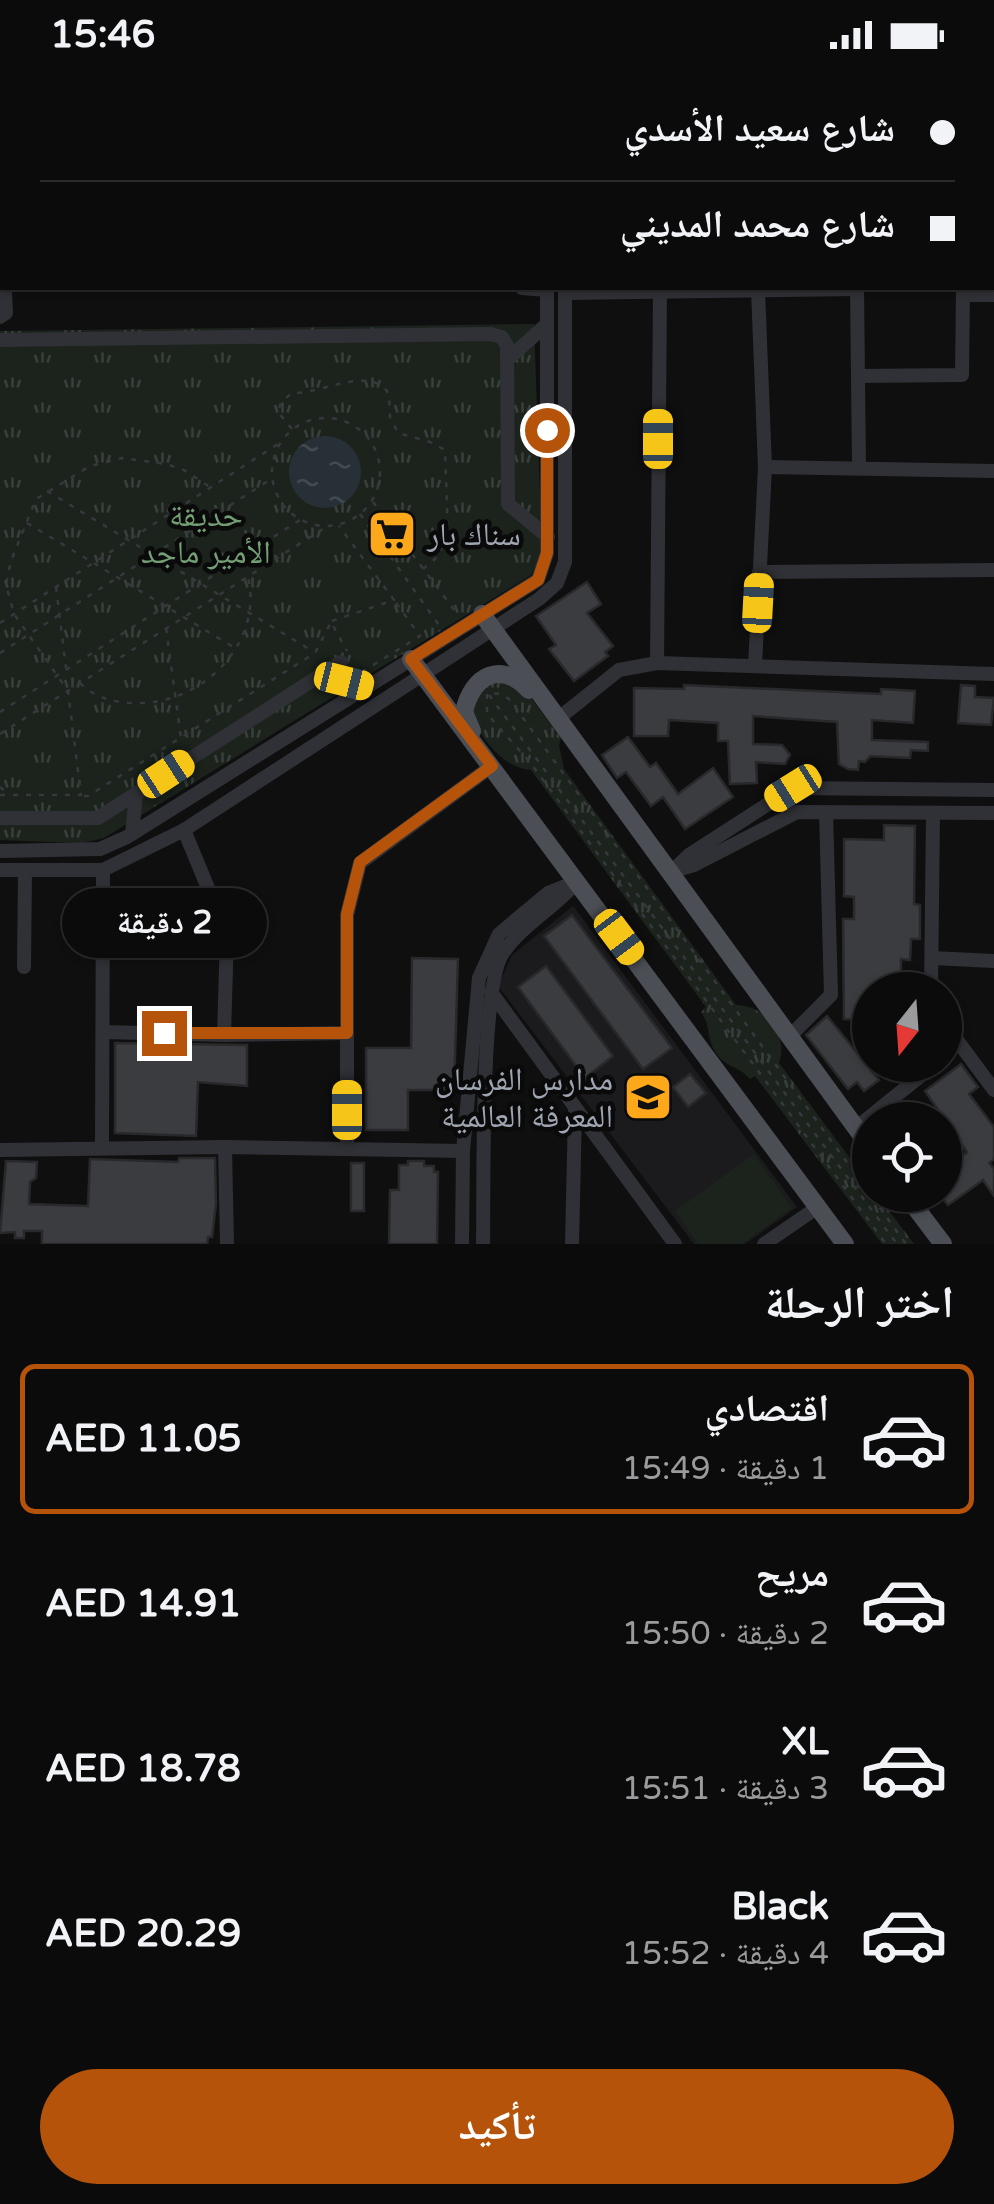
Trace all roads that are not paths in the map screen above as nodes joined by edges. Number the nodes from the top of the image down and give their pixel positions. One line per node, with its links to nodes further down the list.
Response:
1 (0, 290): 9 (street)
2 (546, 290): 10 (street)
3 (565, 290): 4 (street); 20 (street)
4 (660, 290): 5 (street); 22 (street)
5 (758, 290): 14 (street)
6 (857, 290): 13 (street)
7 (963, 291): 8 (street); 13 (street)
8 (994, 295)
9 (0, 317)
10 (546, 324): 12 (street); 17 (street)
11 (0, 340): 12 (street)
12 (507, 360): 17 (street)
13 (858, 376): 15 (street)
14 (764, 467): 15 (street); 19 (street)
15 (859, 468): 16 (street)
16 (994, 471)
17 (548, 537): 20 (street)
18 (994, 570): 19 (street)
19 (759, 572): 23 (street)
20 (487, 622): 24 (street); 24 (street); 28 (main road)
21 (341, 662): 26 (street)
22 (657, 663): 23 (street); 28 (street)
23 (754, 666): 25 (street)
24 (416, 667): 27 (street); 29 (main road); 36 (street)
25 (994, 674)
26 (321, 675): 27 (street); 31 (street)
27 (367, 686): 37 (street)
28 (558, 718): 29 (main road); 42 (main road)
29 (492, 766): 43 (main road); 50 (street)
30 (994, 790): 42 (street)
31 (136, 794): 35 (street); 37 (street)
32 (826, 812): 33 (street); 42 (street); 52 (street)
33 (933, 812): 34 (street); 44 (street)
34 (994, 813)
35 (0, 818)
36 (184, 830): 41 (street); 51 (street)
37 (132, 834): 38 (street)
38 (0, 851)
39 (0, 870): 40 (street)
40 (24, 870): 41 (street); 46 (street)
41 (103, 870): 49 (street)
42 (671, 872): 52 (main road)
43 (578, 881): 48 (street); 63 (street); 64 (main road)
44 (932, 958): 45 (street); 47 (street)
45 (994, 960)
46 (24, 967)
47 (932, 972)
48 (491, 992): 57 (street); 66 (street)
49 (102, 1032): 51 (street); 59 (street)
50 (347, 1033): 51 (street); 61 (street)
51 (224, 1035)
52 (791, 1035): 58 (main road)
53 (962, 1047): 55 (street)
54 (913, 1082): 56 (street)
55 (994, 1090)
56 (888, 1102)
57 (575, 1109): 71 (street); 72 (street)
58 (852, 1122)
59 (102, 1147): 60 (street); 62 (street)
60 (225, 1147): 61 (street); 68 (street)
61 (347, 1149): 63 (street)
62 (0, 1150)
63 (463, 1151): 67 (street)
64 (818, 1206): 73 (street); 74 (main road)
65 (919, 1212): 75 (main road)
66 (483, 1213): 67 (street); 70 (street)
67 (462, 1215): 69 (street)
68 (227, 1244)
69 (462, 1244)
70 (483, 1244)
71 (572, 1244)
72 (675, 1244)
73 (764, 1244)
74 (846, 1244)
75 (943, 1244)

